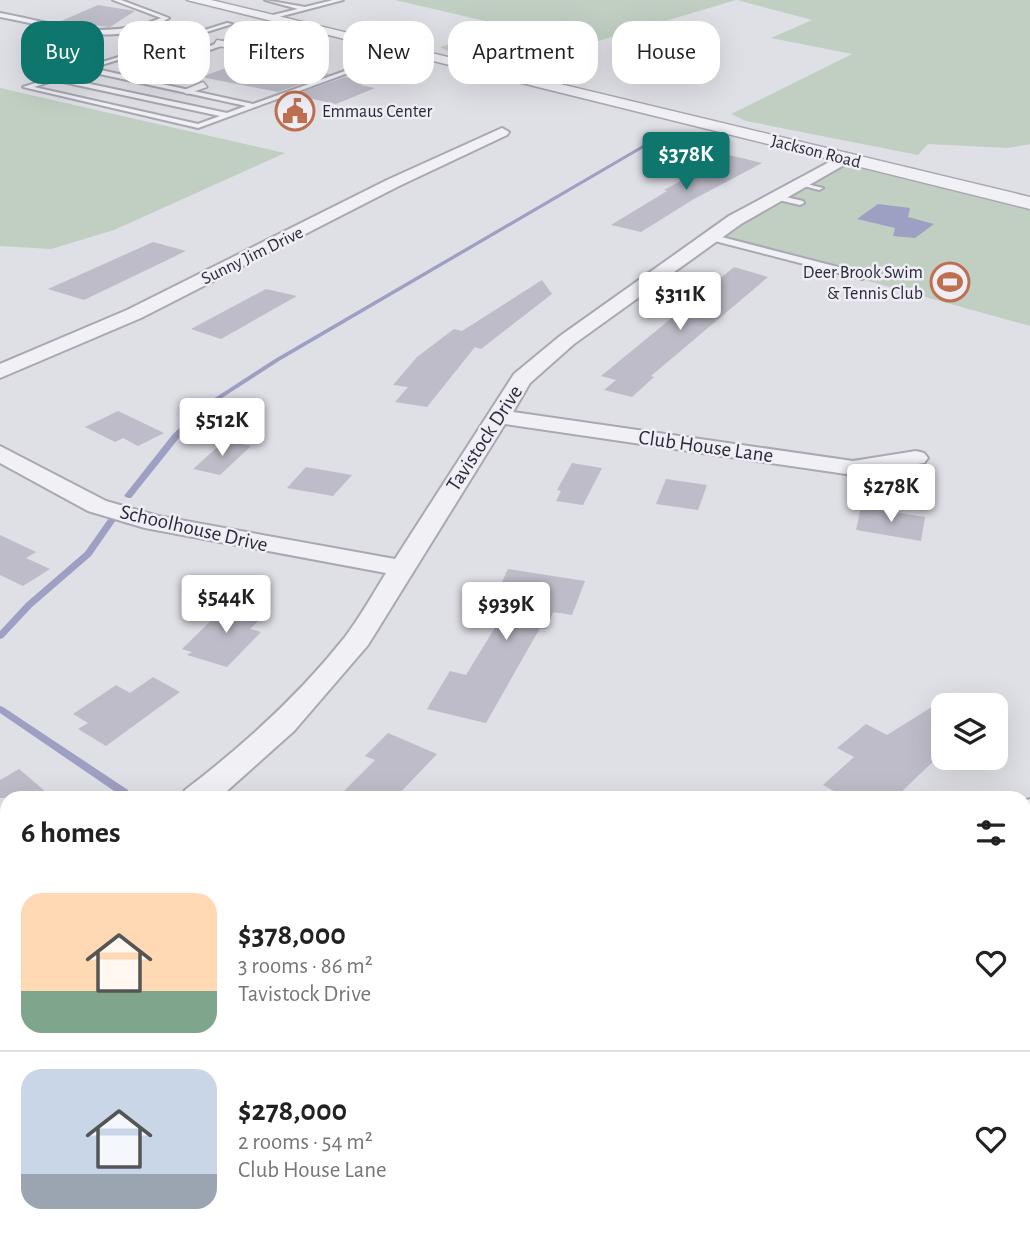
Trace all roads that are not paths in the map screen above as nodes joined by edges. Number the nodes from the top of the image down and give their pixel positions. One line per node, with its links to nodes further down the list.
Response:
1 (137, 0): 4 (lane)
2 (194, 0): 7 (street, Jackson Road)
3 (340, 0): 5 (lane)
4 (119, 1): 6 (lane)
5 (304, 9): 7 (lane); 7 (lane)
6 (0, 15)
7 (277, 20): 9 (street, Jackson Road); 10 (lane)
8 (224, 26): 12 (lane)
9 (343, 36)
10 (210, 48)
11 (434, 58): 22 (street, Jackson Road)
12 (104, 63)
13 (343, 74): 19 (lane)
14 (36, 84): 20 (lane)
15 (84, 84): 20 (lane)
16 (155, 84): 18 (lane)
17 (203, 85): 18 (street)
18 (187, 91): 19 (lane)
19 (252, 106): 20 (lane)
20 (228, 115)
21 (502, 132): 26 (street, Sunny Jim Drive)
22 (846, 158): 23 (street, Jackson Road); 24 (street, Tavistock Drive)
23 (1030, 203)
24 (710, 237): 25 (lane); 27 (street, Tavistock Drive)
25 (862, 276)
26 (0, 372)
27 (496, 416): 29 (street, Club House Lane); 30 (street, Tavistock Drive)
28 (0, 453): 30 (street, Schoolhouse Drive)
29 (916, 457)
30 (401, 568): 31 (street, Tavistock Drive)
31 (205, 791)

